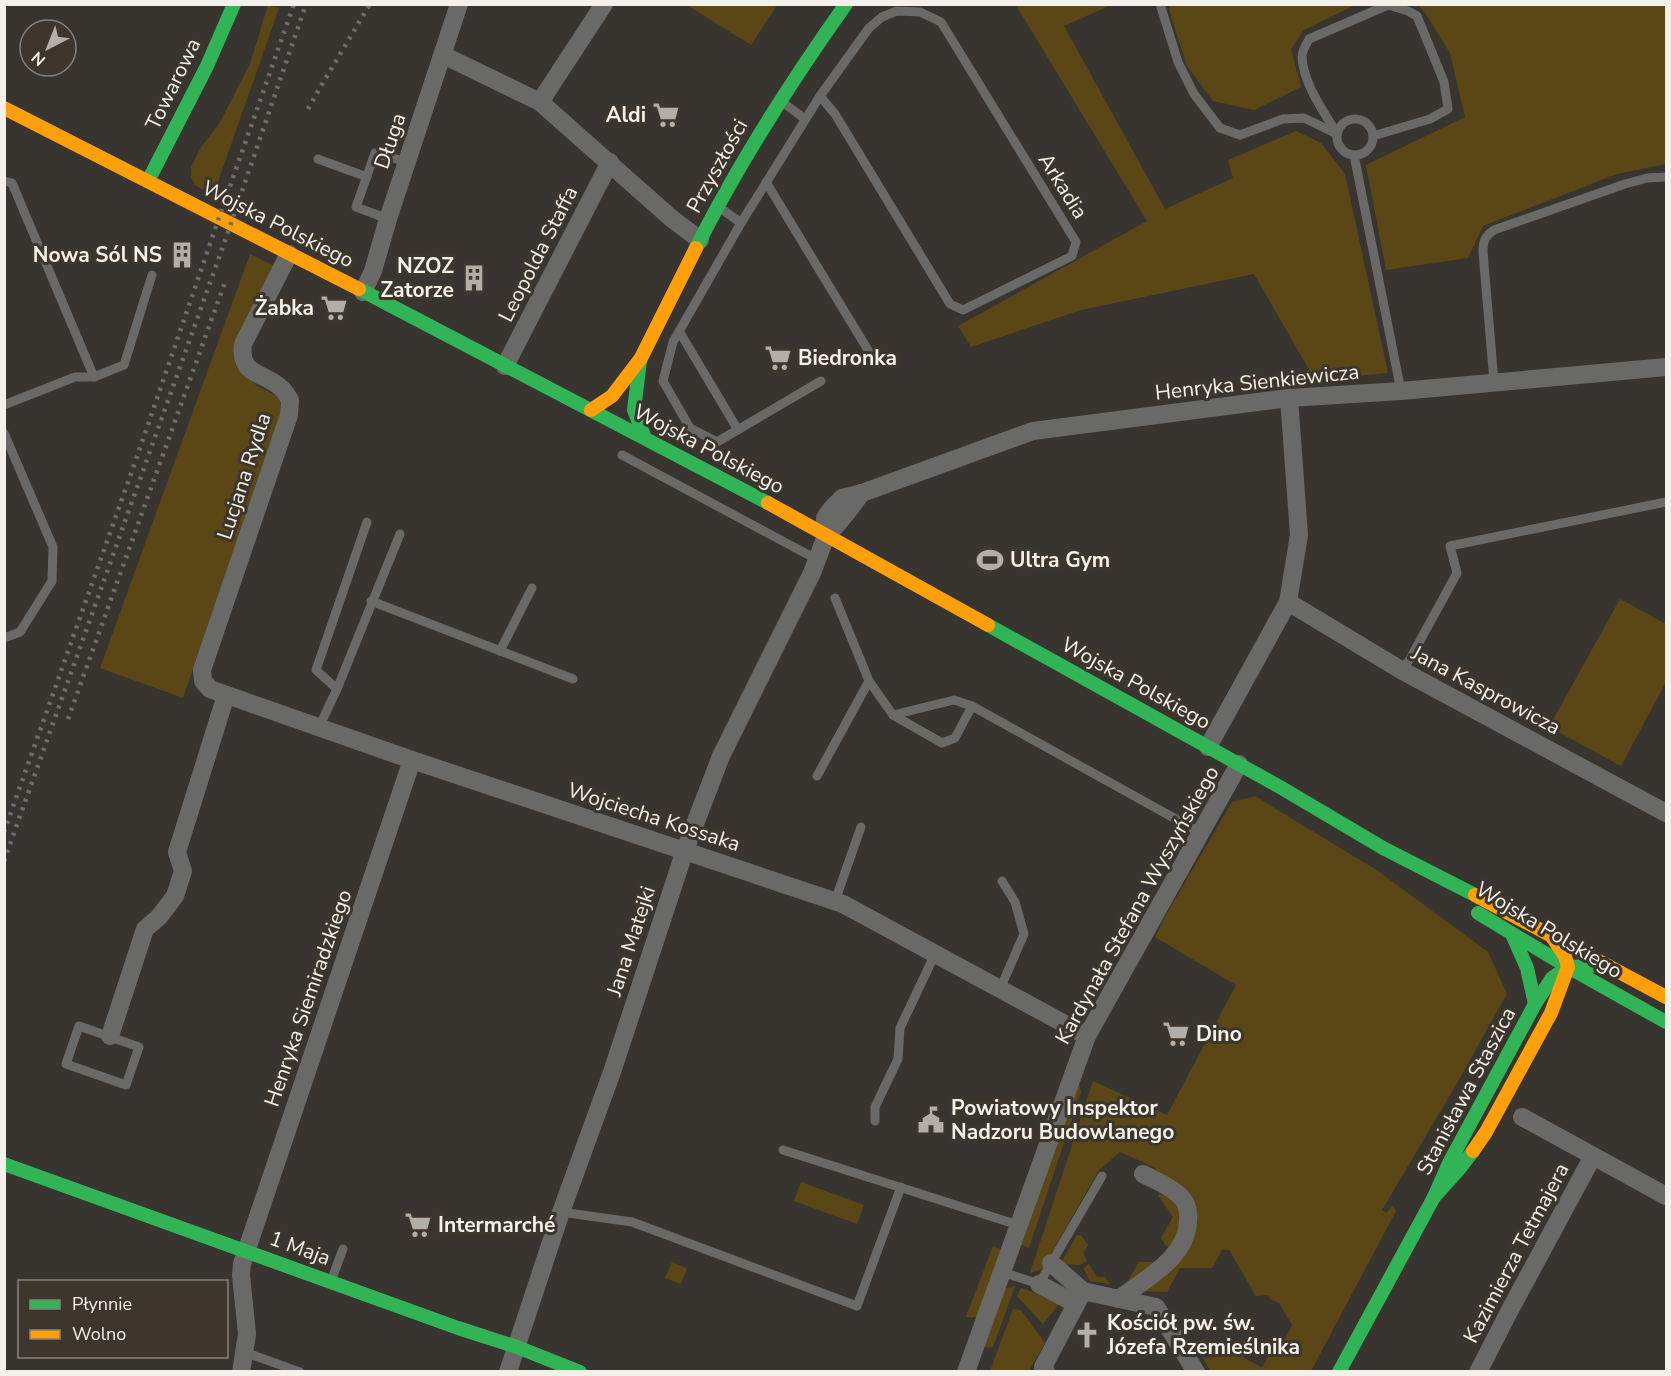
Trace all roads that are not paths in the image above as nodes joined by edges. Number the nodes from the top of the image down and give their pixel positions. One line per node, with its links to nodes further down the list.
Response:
1 (234, 4): 21 (street, Towarowa)
2 (459, 4): 6 (street, Długa)
3 (604, 4): 9 (street)
4 (846, 4): 8 (street, Przyszłości)
5 (1160, 4): 12 (lane)
6 (443, 55): 9 (street); 16 (street, Długa)
7 (820, 96): 7 (lane, Arkadia); 11 (lane)
8 (779, 100): 11 (lane); 23 (street, Przyszłości)
9 (540, 102): 17 (street)
10 (4, 108): 21 (street, Wojska Polskiego)
11 (806, 118): 22 (lane)
12 (1337, 134): 13 (lane); 13 (lane); 14 (lane)
13 (1373, 136): 14 (lane)
14 (1354, 155): 38 (lane)
15 (318, 159): 18 (lane)
16 (407, 162): 18 (lane); 24 (street, Długa)
17 (610, 162): 26 (street); 33 (street, Leopolda Staffa)
18 (367, 177): 24 (lane)
19 (1666, 177): 37 (lane)
20 (4, 181): 35 (lane)
21 (148, 181): 27 (street, Wojska Polskiego)
22 (766, 182): 25 (lane); 32 (lane)
23 (717, 206): 25 (lane); 26 (street, Przyszłości)
24 (388, 219): 29 (street, Długa)
25 (741, 223): 30 (lane)
26 (700, 240): 31 (street, Przyszłości)
27 (290, 254): 29 (street, Wojska Polskiego); 57 (street, Lucjana Rydla)
28 (152, 275): 35 (lane)
29 (363, 292): 33 (street, Wojska Polskiego)
30 (679, 331): 42 (lane); 42 (lane)
31 (641, 358): 41 (street, Przyszłości); 44 (street, Przyszłości)
32 (874, 360)
33 (505, 366): 41 (street, Wojska Polskiego)
34 (1666, 367): 37 (street, Henryka Sienkiewicza)
35 (94, 377): 40 (lane)
36 (821, 381): 42 (lane)
37 (1494, 382): 38 (street, Henryka Sienkiewicza)
38 (1401, 391): 39 (street, Henryka Sienkiewicza)
39 (1289, 398): 49 (street, Henryka Sienkiewicza); 54 (street)
40 (4, 405)
41 (591, 410): 44 (street, Wojska Polskiego)
42 (738, 430)
43 (4, 432): 55 (lane)
44 (645, 438): 49 (street, Wojska Polskiego)
45 (622, 455): 50 (lane)
46 (1666, 502): 58 (lane)
47 (367, 522): 61 (lane)
48 (400, 534): 53 (lane)
49 (826, 536): 50 (street, Jana Matejki); 66 (street, Wojska Polskiego)
50 (818, 560): 74 (street, Jana Matejki)
51 (532, 588): 56 (lane)
52 (835, 598): 60 (lane)
53 (371, 601): 56 (lane); 61 (lane)
54 (1288, 602): 58 (street, Jana Kasprowicza); 66 (street)
55 (4, 638)
56 (500, 651): 59 (lane)
57 (202, 670): 62 (street, Wojciecha Kossaka)
58 (1401, 670): 70 (street, Jana Kasprowicza)
59 (573, 679)
60 (869, 681): 64 (lane); 69 (lane)
61 (337, 688): 65 (lane)
62 (226, 695): 65 (street, Wojciecha Kossaka); 90 (street)
63 (972, 706): 64 (lane); 64 (lane); 72 (lane)
64 (894, 715)
65 (319, 727): 67 (street, Wojciecha Kossaka)
66 (1208, 747): 68 (street, Wojska Polskiego)
67 (412, 760): 74 (street, Wojciecha Kossaka); 105 (street, Henryka Siemiradzkiego)
68 (1239, 765): 72 (street, Kardynała Stefana Wyszyńskiego); 73 (street, Wojska Polskiego)
69 (817, 776)
70 (1666, 813)
71 (861, 827): 76 (lane)
72 (1201, 833): 91 (street, Kardynała Stefana Wyszyńskiego)
73 (1383, 848): 77 (street, Wojska Polskiego); 78 (street, Wojska Polskiego)
74 (684, 850): 76 (street, Wojciecha Kossaka); 102 (street, Jana Matejki)
75 (1002, 881): 82 (lane)
76 (835, 901): 79 (street, Wojciecha Kossaka)
77 (1512, 934): 81 (street, Wojska Polskiego); 87 (street)
78 (1551, 934): 80 (street, Wojska Polskiego); 81 (street)
79 (935, 954): 82 (street, Wojciecha Kossaka); 93 (lane)
80 (1609, 965): 81 (street); 85 (street, Wojska Polskiego)
81 (1568, 967): 84 (street, Wojska Polskiego); 87 (street, Stanisława Staszica); 88 (street, Stanisława Staszica)
82 (1000, 989): 91 (street, Wojciecha Kossaka)
83 (1584, 993): 84 (street)
84 (1616, 994): 89 (street, Wojska Polskiego)
85 (1666, 997)
86 (1568, 1000): 88 (street)
87 (1534, 1004): 101 (street, Stanisława Staszica)
88 (1551, 1013): 101 (street, Stanisława Staszica)
89 (1666, 1022)
90 (110, 1036): 90 (lane)
91 (1087, 1036): 103 (street, Kardynała Stefana Wyszyńskiego)
92 (1522, 1117): 95 (street)
93 (875, 1121)
94 (783, 1150): 99 (lane)
95 (1593, 1156): 100 (street); 122 (street, Kazimierza Tetmajera)
96 (4, 1164): 105 (street, 1 Maja)
97 (1143, 1174): 111 (street)
98 (1102, 1176): 106 (lane)
99 (901, 1187): 102 (lane); 103 (lane)
100 (1666, 1196)
101 (1434, 1197): 121 (street, Stanisława Staszica)
102 (561, 1212): 112 (street, Jana Matejki)
103 (1018, 1225): 107 (street, Kardynała Stefana Wyszyńskiego)
104 (343, 1249): 108 (lane)
105 (246, 1251): 108 (street, 1 Maja); 113 (street, Henryka Siemiradzkiego)
106 (1051, 1263): 109 (lane); 110 (street)
107 (1002, 1272): 109 (lane); 118 (street, Kardynała Stefana Wyszyńskiego)
108 (331, 1282): 112 (street, 1 Maja)
109 (1039, 1284): 110 (street)
110 (1080, 1298): 111 (street); 119 (street)
111 (1119, 1299): 120 (street)
112 (518, 1347): 116 (street, Jana Matejki); 117 (street, 1 Maja)
113 (244, 1352): 114 (street, Henryka Siemiradzkiego); 115 (lane)
114 (241, 1371)
115 (300, 1371)
116 (508, 1371)
117 (580, 1371)
118 (966, 1371)
119 (1046, 1371)
120 (1196, 1371)
121 (1339, 1371)
122 (1478, 1371)

